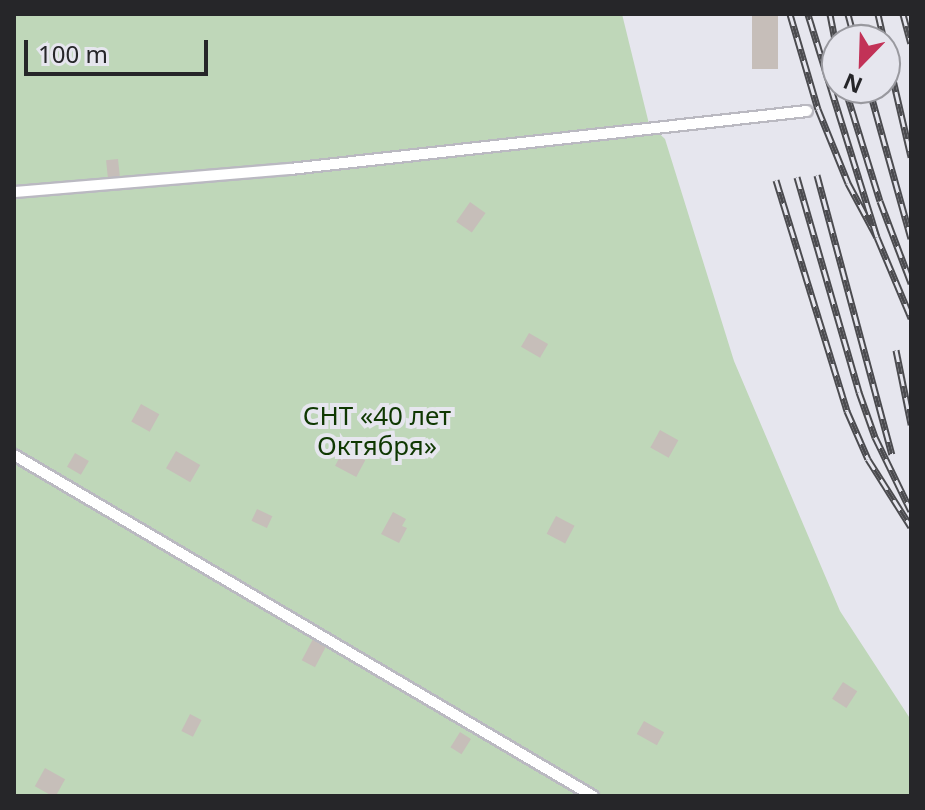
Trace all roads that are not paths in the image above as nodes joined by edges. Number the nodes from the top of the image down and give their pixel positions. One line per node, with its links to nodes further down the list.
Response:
1 (807, 111): 2 (street)
2 (14, 192)
3 (14, 455): 4 (street)
4 (593, 796)

